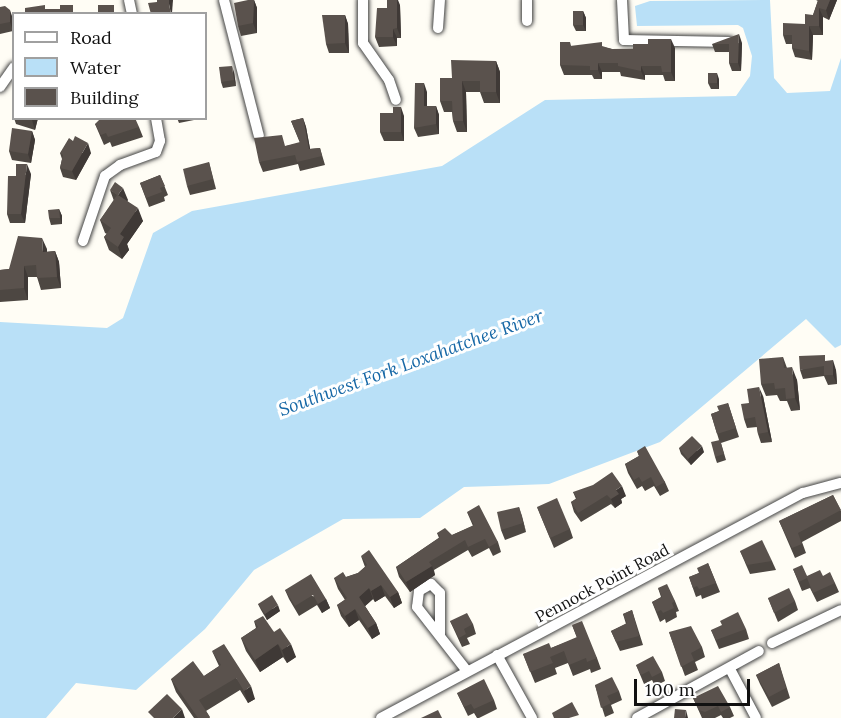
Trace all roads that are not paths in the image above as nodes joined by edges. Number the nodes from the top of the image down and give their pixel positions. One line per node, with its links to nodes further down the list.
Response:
1 (224, 0): 13 (street)
2 (363, 0): 11 (street)
3 (440, 0): 7 (street)
4 (527, 0): 6 (street)
5 (622, 0): 8 (street)
6 (527, 21)
7 (438, 28)
8 (730, 42)
9 (12, 70): 10 (street)
10 (0, 87)
11 (396, 100)
12 (156, 120): 14 (street)
13 (259, 136)
14 (83, 241)
15 (841, 483): 20 (street, Pennock Point Road)
16 (841, 610): 18 (street)
17 (440, 635): 22 (street)
18 (772, 643)
19 (759, 651): 21 (street)
20 (497, 655): 22 (street, Pennock Point Road); 24 (street)
21 (730, 669): 25 (street); 26 (street)
22 (467, 672): 23 (street, Pennock Point Road)
23 (381, 718)
24 (532, 718)
25 (637, 718)
26 (756, 718)

